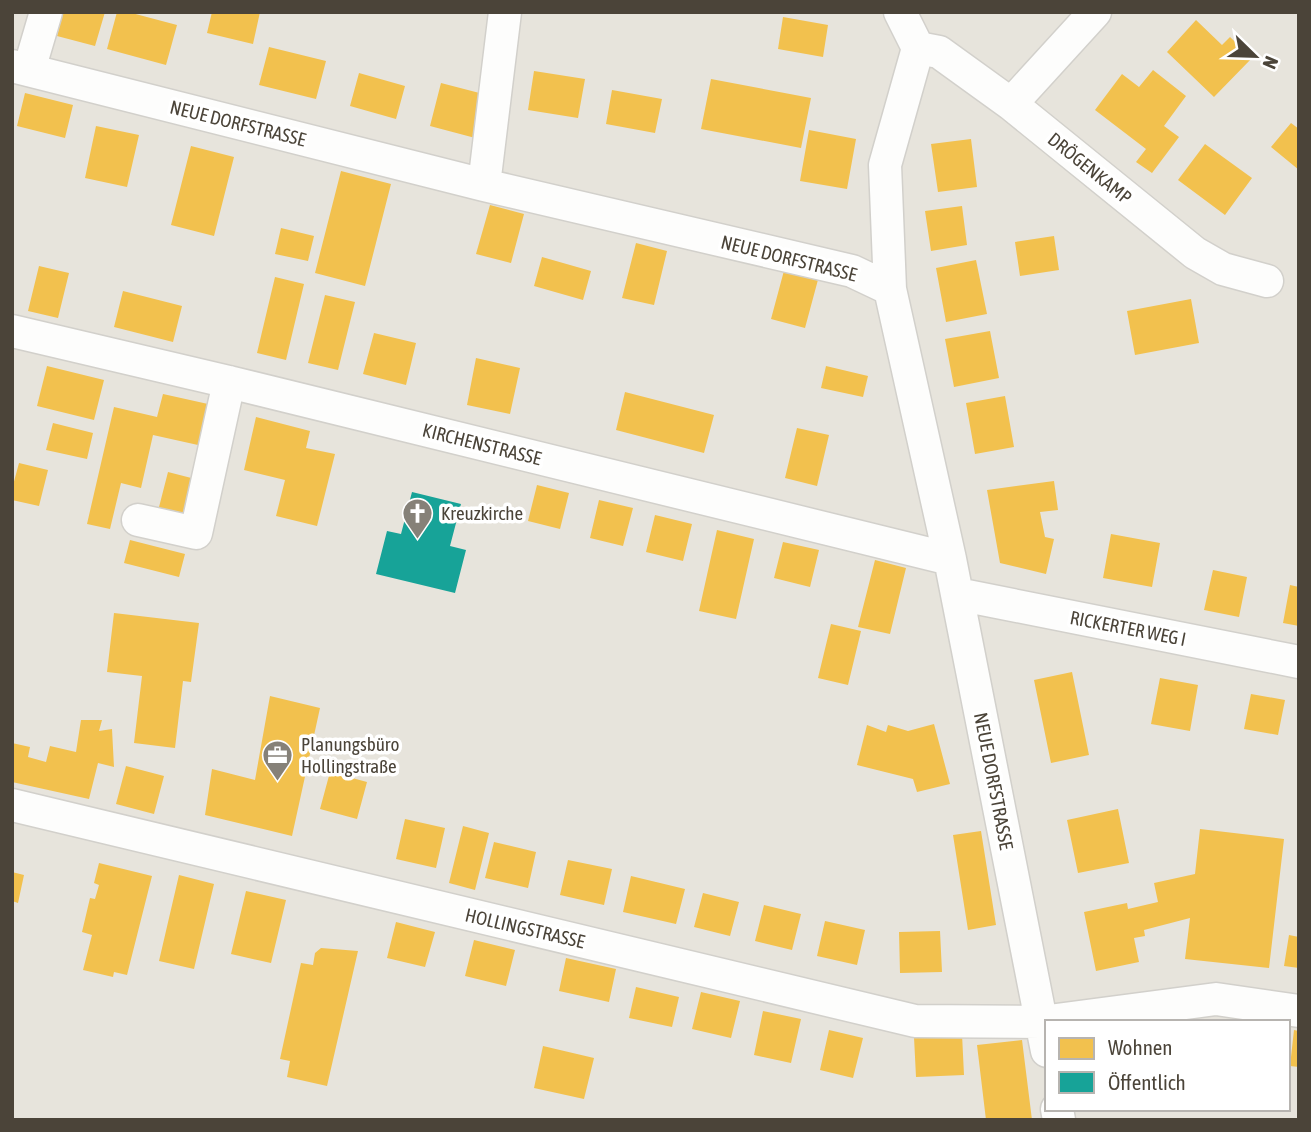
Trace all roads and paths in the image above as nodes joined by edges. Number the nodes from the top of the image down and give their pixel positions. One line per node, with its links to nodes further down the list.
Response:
1 (46, 12): 6 (street)
2 (505, 12): 8 (street)
3 (900, 12): 5 (street)
4 (1095, 12): 7 (street)
5 (918, 48): 7 (street, DRÖGENKAMP); 10 (street)
6 (21, 68): 8 (street, NEUE DORFSTRASSE)
7 (1011, 104): 9 (street, DRÖGENKAMP)
8 (484, 185): 10 (street, NEUE DORFSTRASSE)
9 (1267, 281)
10 (890, 289): 14 (street, NEUE DORFSTRASSE)
11 (12, 331): 12 (street, KIRCHENSTRASSE)
12 (229, 382): 13 (street); 14 (street, KIRCHENSTRASSE)
13 (138, 520)
14 (950, 559): 15 (street, NEUE DORFSTRASSE)
15 (957, 594): 16 (street, RICKERTER WEG I); 20 (street, NEUE DORFSTRASSE)
16 (1299, 662)
17 (12, 805): 20 (street, HOLLINGSTRASSE)
18 (1299, 1011): 19 (street, HOLLINGSTRASSE)
19 (1118, 1020)
20 (1044, 1036)

